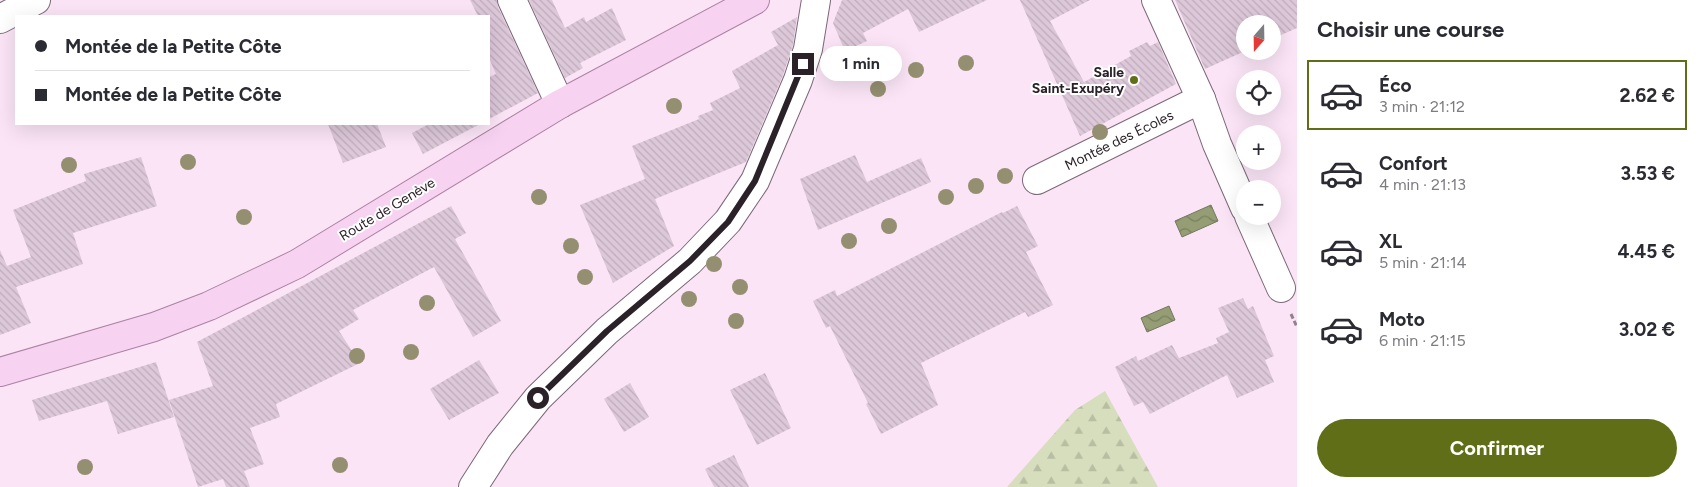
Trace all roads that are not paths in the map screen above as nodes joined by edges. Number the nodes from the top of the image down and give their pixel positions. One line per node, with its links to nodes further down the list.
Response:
1 (36, 0): 6 (street)
2 (512, 0): 8 (street)
3 (755, 0): 8 (main road, Route de Genève)
4 (816, 0): 14 (street)
5 (1156, 0): 7 (street)
6 (0, 19)
7 (1201, 99): 9 (street, Montée des Écoles); 10 (street)
8 (560, 104): 13 (main road, Route de Genève)
9 (1037, 180)
10 (1236, 187)
11 (1253, 225): 12 (street)
12 (1280, 288)
13 (0, 372)
14 (473, 487)

